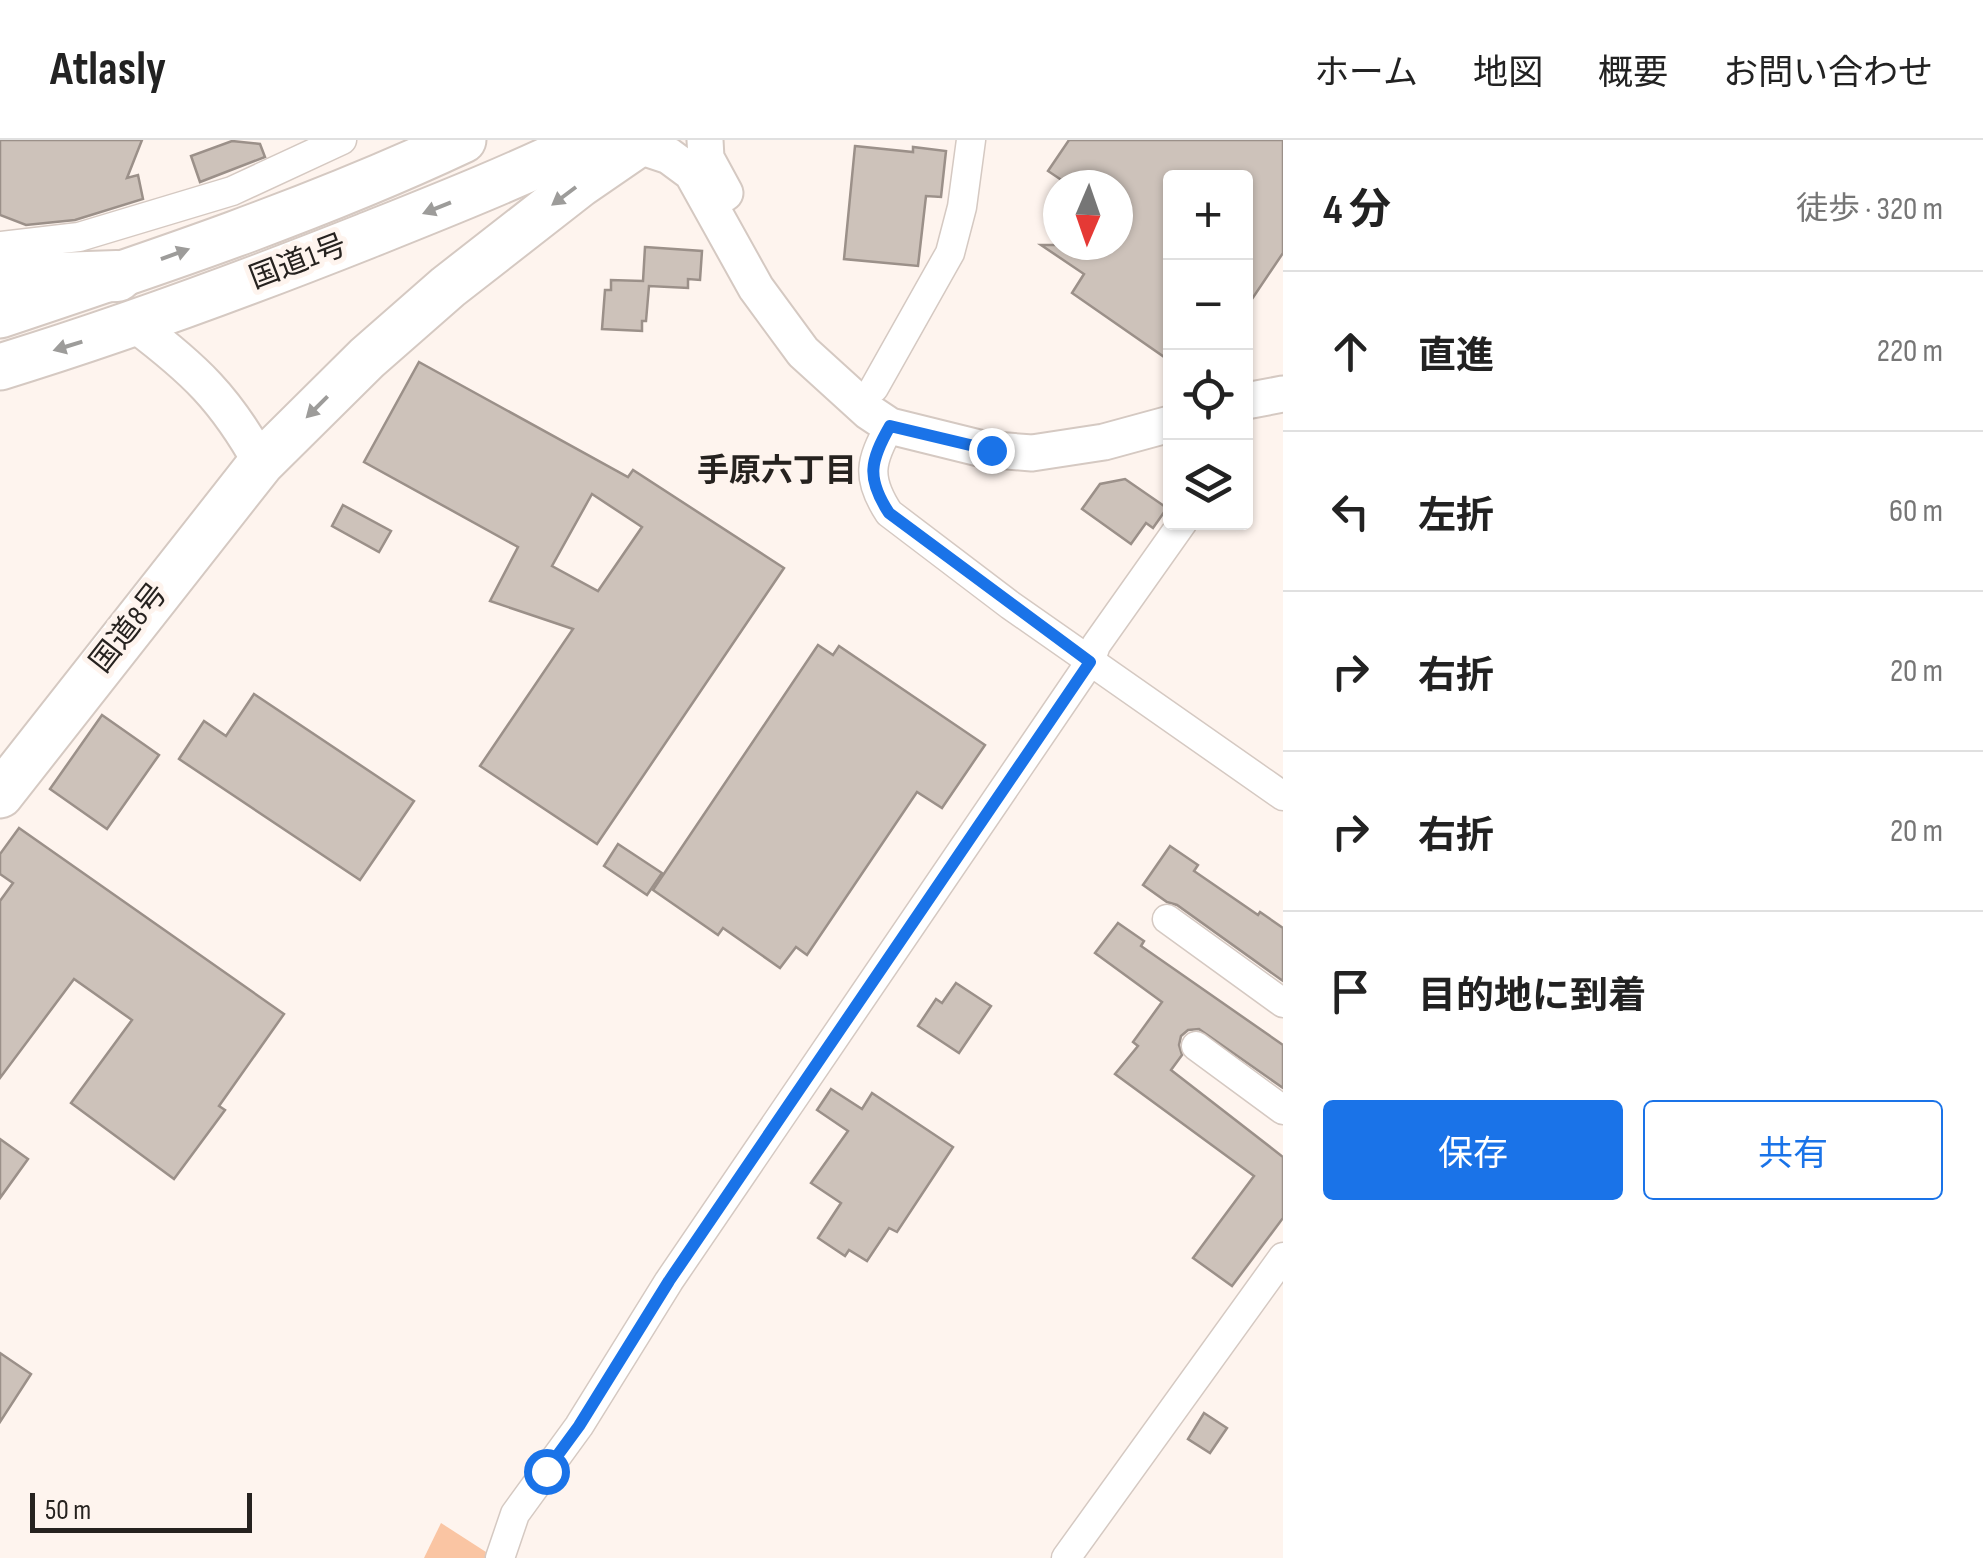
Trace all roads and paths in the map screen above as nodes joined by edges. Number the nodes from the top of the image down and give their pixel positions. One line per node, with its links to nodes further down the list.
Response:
1 (463, 140): 7 (highway, 国道1号)
2 (590, 140): 12 (highway, 国道1号, one-way to 12)
3 (705, 140): 14 (street)
4 (970, 140): 14 (street)
5 (638, 142): 17 (street); 20 (highway, 国道8号, one-way to 20)
6 (330, 144): 7 (street); 8 (street)
7 (319, 200): 9 (highway, 国道1号, one-way to 7)
8 (0, 246)
9 (117, 276): 10 (highway); 11 (highway, 国道1号)
10 (0, 280)
11 (0, 314)
12 (136, 325): 13 (highway, 国道1号, one-way to 13); 20 (street)
13 (0, 367)
14 (874, 388): 19 (street)
15 (1283, 394): 16 (street)
16 (1253, 400)
17 (890, 426): 19 (street); 22 (street)
18 (1163, 426): 19 (street)
19 (924, 433)
20 (261, 463): 23 (highway, 国道8号)
21 (1177, 530): 22 (street)
22 (1090, 662): 24 (street); 30 (street)
23 (0, 795)
24 (1283, 796)
25 (1166, 919): 26 (street)
26 (1283, 1003)
27 (1196, 1046): 28 (street)
28 (1283, 1110)
29 (1283, 1258): 31 (street)
30 (500, 1558)
31 (1066, 1558)

